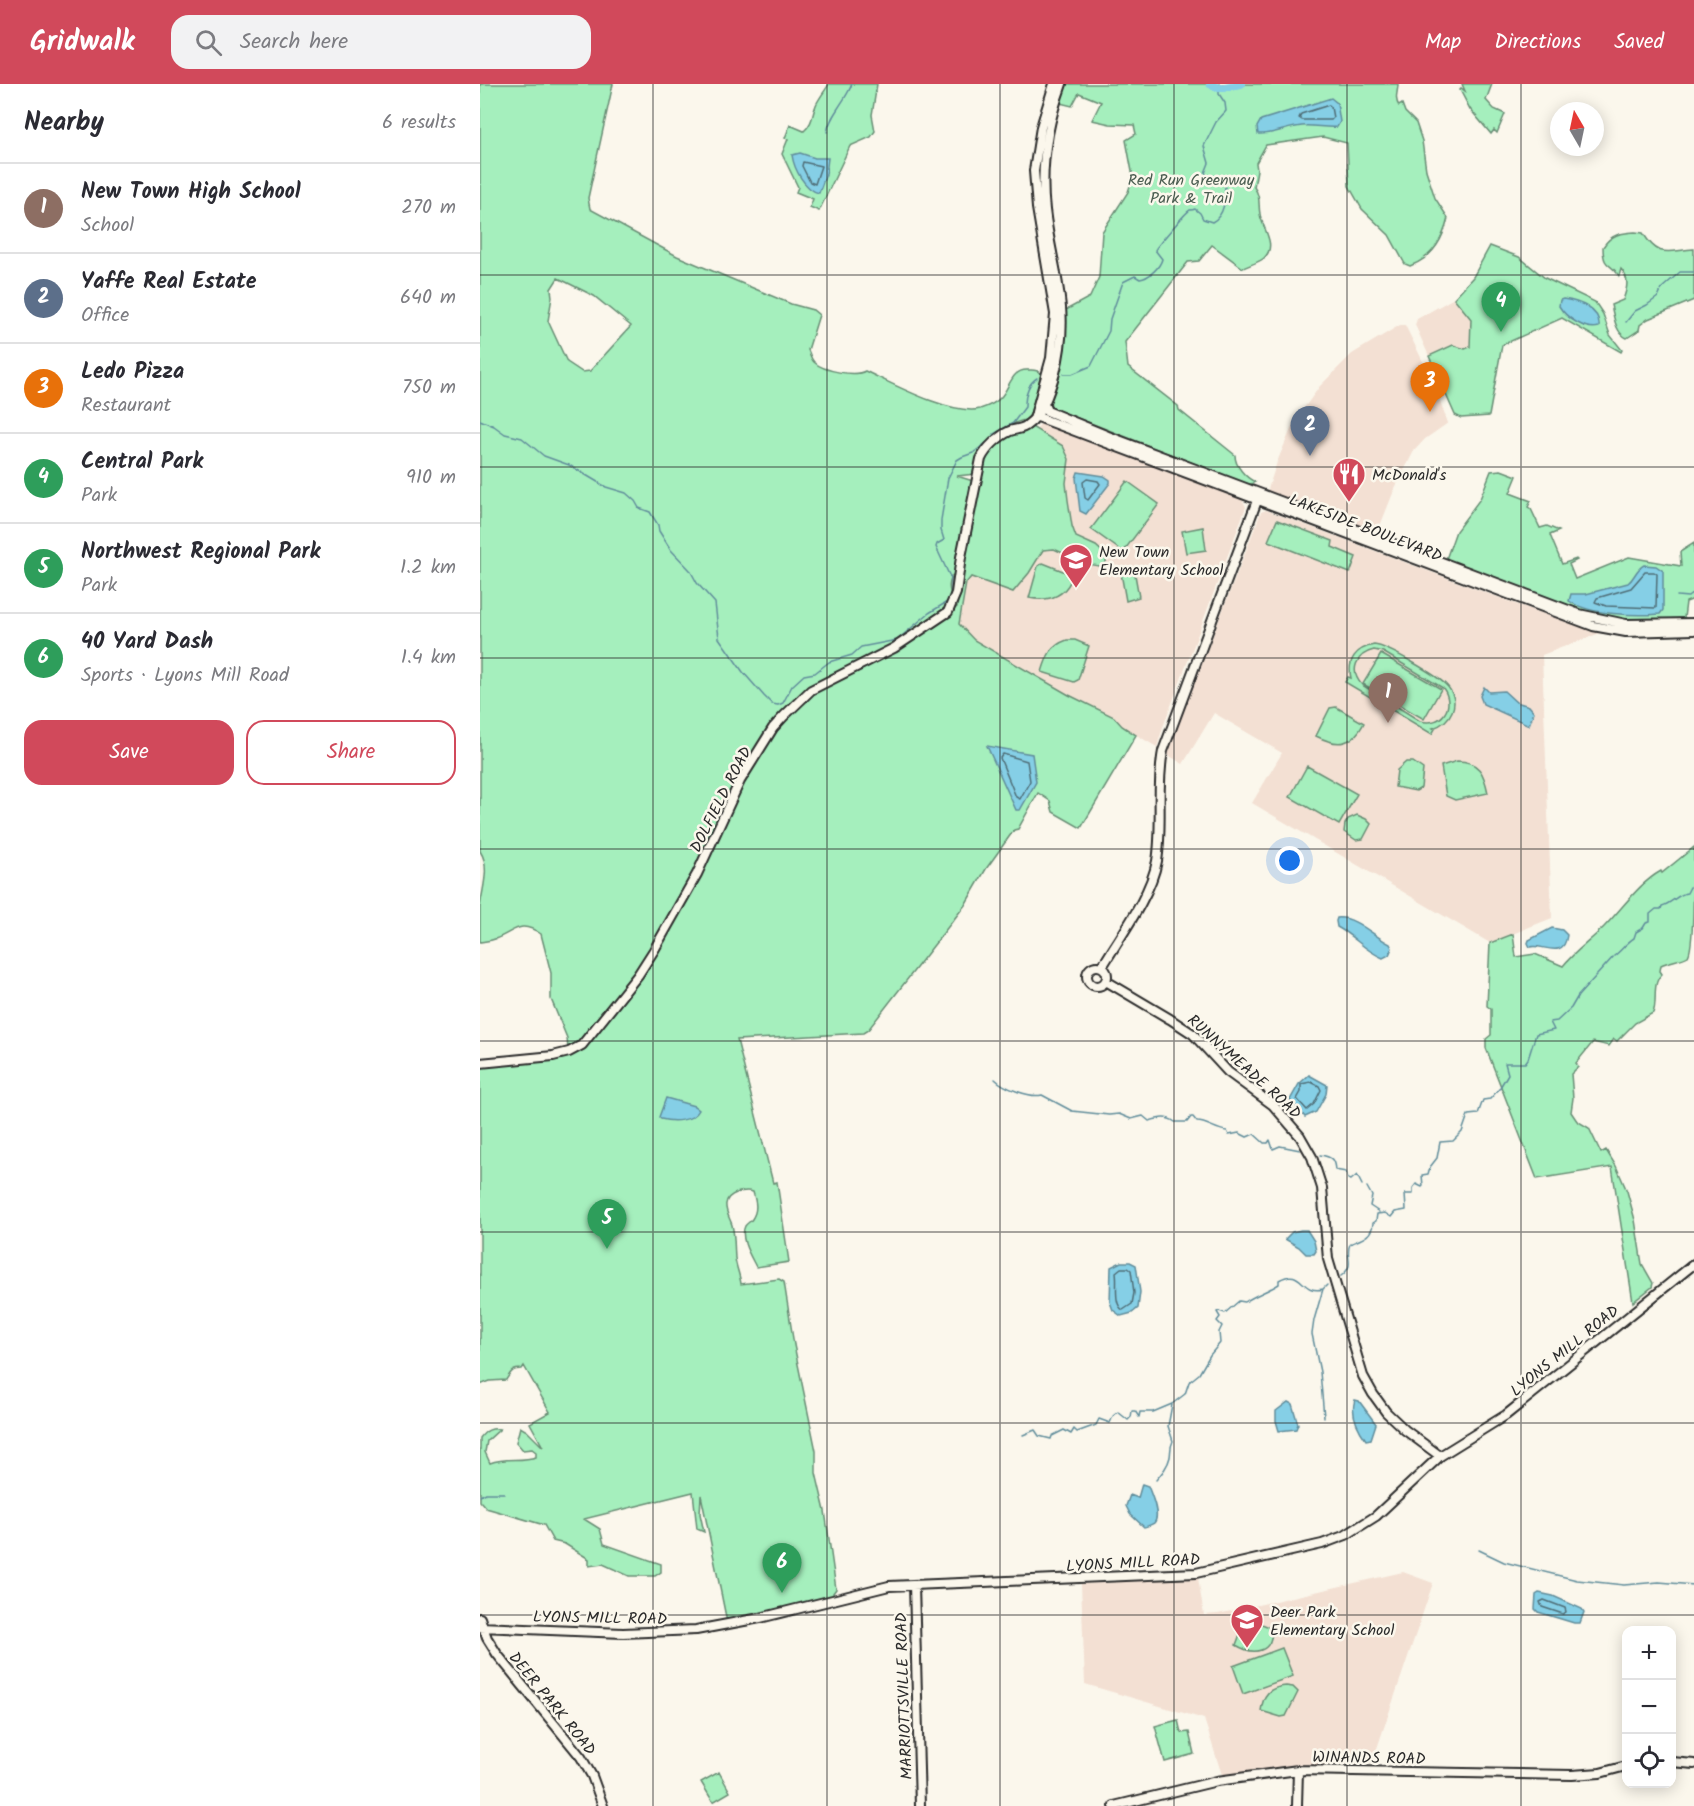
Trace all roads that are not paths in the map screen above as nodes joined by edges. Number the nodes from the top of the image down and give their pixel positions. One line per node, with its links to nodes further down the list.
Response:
1 (1054, 84): 4 (main road)
2 (1062, 84): 3 (main road)
3 (1044, 404): 4 (main road); 5 (main road, LAKESIDE BOULEVARD)
4 (1036, 414): 5 (main road); 6 (main road, LAKESIDE BOULEVARD); 11 (main road, DOLFIELD ROAD)
5 (1108, 436): 6 (main road, LAKESIDE BOULEVARD)
6 (1258, 497): 7 (main road, LAKESIDE BOULEVARD); 8 (main road, LAKESIDE BOULEVARD); 9 (main road)
7 (1694, 623)
8 (1694, 630)
9 (1102, 967): 10 (main road); 10 (main road)
10 (1106, 981): 13 (main road, RUNNYMEADE ROAD)
11 (480, 1063)
12 (1694, 1264): 13 (main road, LYONS MILL ROAD)
13 (1440, 1456): 14 (main road, LYONS MILL ROAD)
14 (914, 1585): 16 (main road, LYONS MILL ROAD); 22 (main road, MARRIOTTSVILLE ROAD)
15 (480, 1618): 16 (main road, DEER PARK ROAD)
16 (481, 1627): 21 (main road, DEER PARK ROAD)
17 (1676, 1762): 18 (main road)
18 (1694, 1764)
19 (1622, 1767): 20 (main road, WINANDS ROAD)
20 (1298, 1770): 23 (main road, WINANDS ROAD); 24 (main road)
21 (603, 1806)
22 (920, 1806)
23 (1114, 1806)
24 (1297, 1806)

